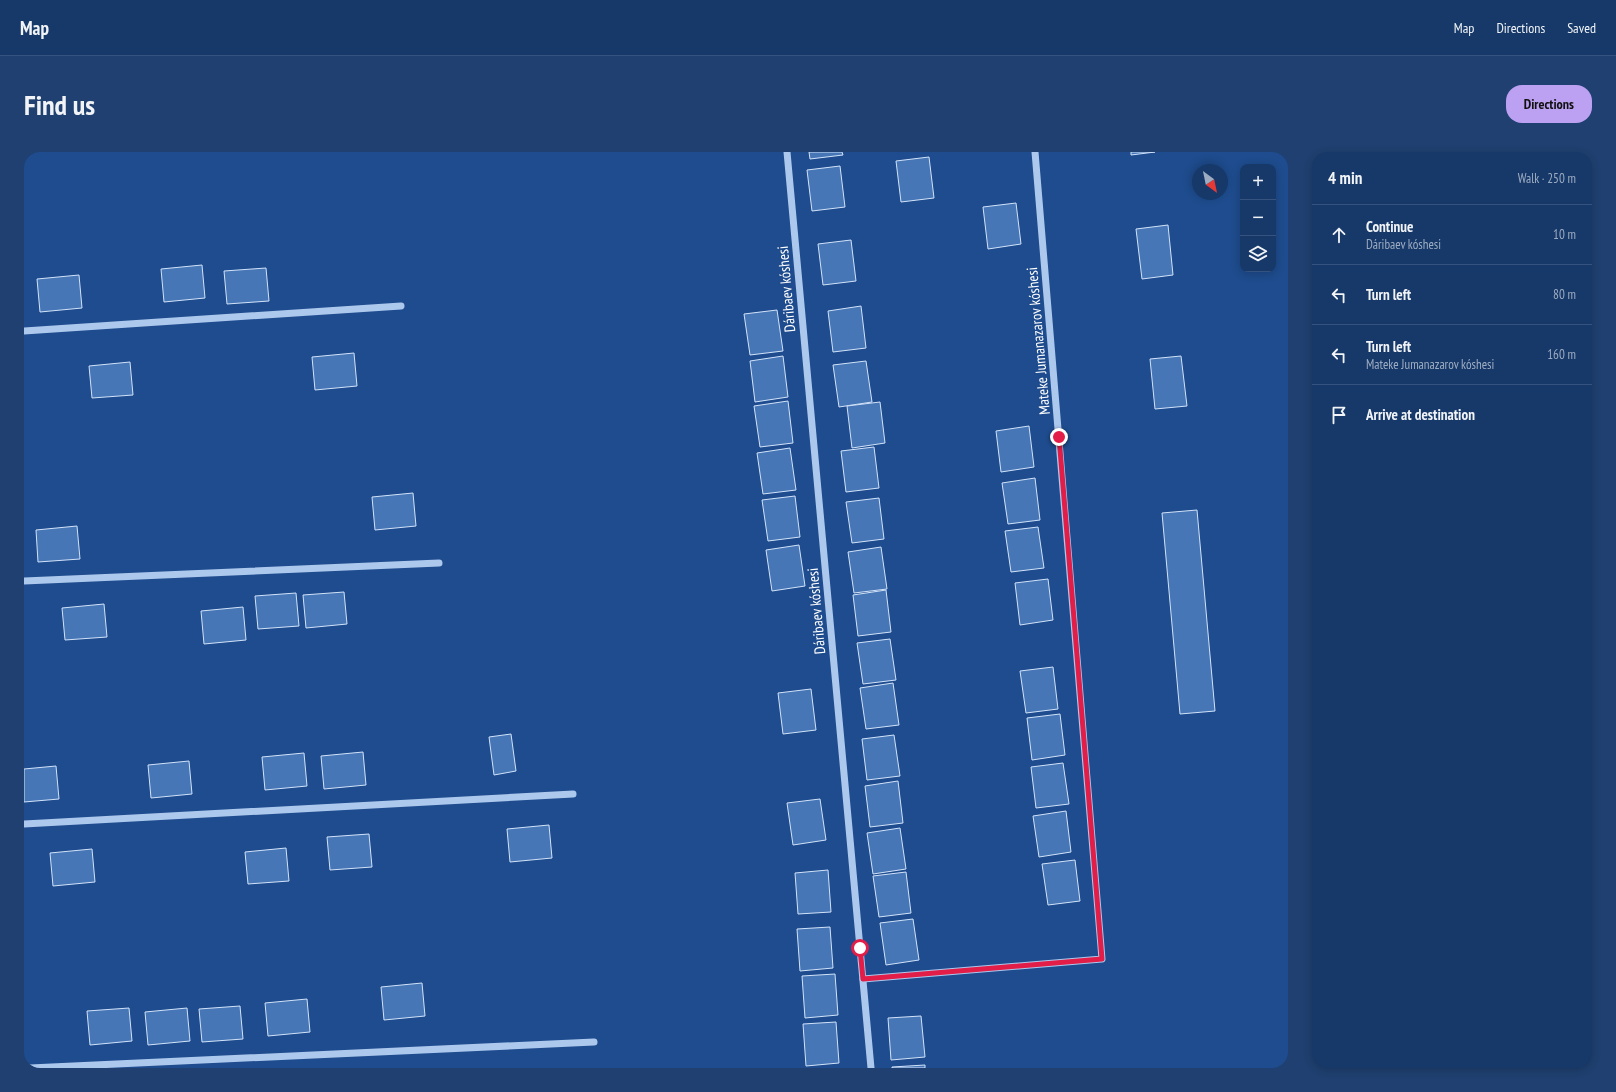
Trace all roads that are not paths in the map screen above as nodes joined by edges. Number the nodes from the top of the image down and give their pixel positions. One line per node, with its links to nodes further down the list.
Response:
1 (787, 152): 9 (street, Dáribaev kóshesi)
2 (1036, 152): 9 (street, Mateke Jumanazarov kóshesi)
3 (402, 306): 4 (street)
4 (24, 331)
5 (439, 563): 6 (street)
6 (24, 581)
7 (572, 794): 8 (street)
8 (24, 824)
9 (863, 979): 12 (street, Dáribaev kóshesi)
10 (594, 1042): 11 (street)
11 (30, 1068)
12 (871, 1068)

